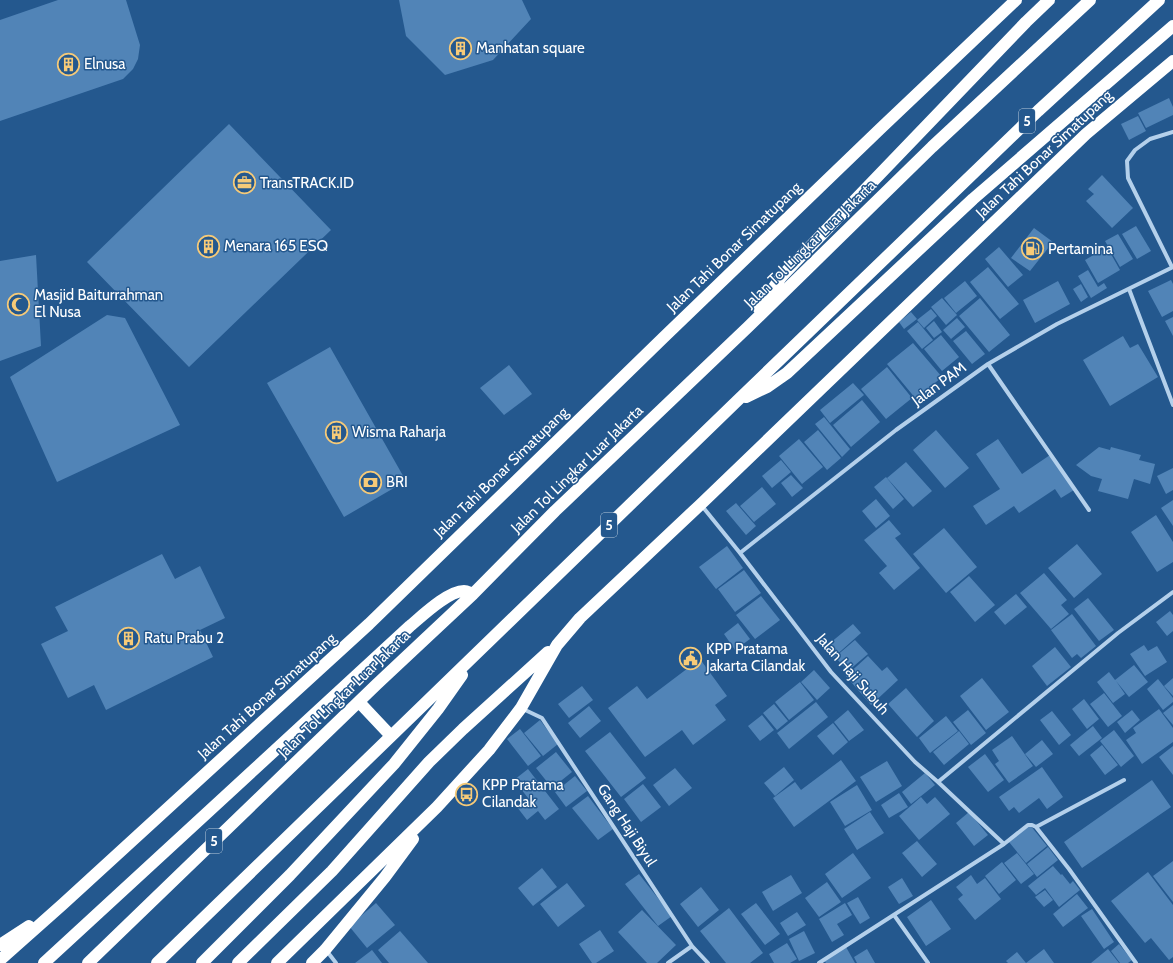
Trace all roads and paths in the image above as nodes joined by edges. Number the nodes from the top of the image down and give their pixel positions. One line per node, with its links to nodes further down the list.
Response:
1 (1016, 0): 29 (highway, Jalan Tahi Bonar Simatupang)
2 (1049, 0): 10 (highway)
3 (1090, 0): 10 (highway, Jalan Tol Lingkar Luar Jakarta / 5)
4 (1159, 0): 12 (highway, 5)
5 (1173, 26): 12 (highway)
6 (1173, 61): 14 (highway, Jalan Tahi Bonar Simatupang)
7 (1173, 132): 8 (street, Jalan PAM)
8 (1173, 267): 9 (street, Jalan PAM)
9 (1129, 289): 11 (street, Jalan PAM); 13 (street)
10 (748, 327): 18 (highway, Jalan Tol Lingkar Luar Jakarta / 5)
11 (988, 364): 15 (street); 16 (street, Jalan PAM)
12 (736, 401): 20 (highway, 5)
13 (1173, 405)
14 (700, 505): 16 (street, Jalan Haji Subuh); 19 (highway, Jalan Tahi Bonar Simatupang)
15 (1089, 510)
16 (740, 552): 25 (street, Jalan Haji Subuh)
17 (1173, 592): 25 (street)
18 (473, 594): 21 (highway, Jalan Tol Lingkar Luar Jakarta / 5); 35 (highway)
19 (557, 645): 22 (highway, Jalan Tahi Bonar Simatupang); 39 (highway)
20 (480, 650): 23 (highway, 5); 38 (highway)
21 (358, 702): 23 (highway); 36 (highway, Jalan Tol Lingkar Luar Jakarta / 5)
22 (521, 708): 26 (highway, Jalan Tahi Bonar Simatupang); 32 (street, Gang Haji Biyul)
23 (391, 736): 37 (highway, 5)
24 (1124, 780): 27 (street)
25 (938, 782): 28 (street, Jalan Haji Subuh)
26 (432, 812): 33 (highway); 40 (highway, Jalan Tahi Bonar Simatupang)
27 (1036, 827): 28 (street); 47 (street)
28 (1004, 844): 30 (street)
29 (63, 904): 31 (highway); 34 (highway, Jalan Tahi Bonar Simatupang)
30 (894, 915): 45 (street); 46 (street)
31 (0, 945)
32 (692, 946): 43 (street); 44 (street, Gang Haji Biyul)
33 (325, 950): 41 (highway); 42 (street)
34 (0, 960)
35 (44, 963)
36 (88, 963)
37 (157, 963)
38 (202, 963)
39 (238, 963)
40 (277, 963)
41 (312, 963)
42 (336, 963)
43 (668, 963)
44 (708, 963)
45 (819, 963)
46 (928, 963)
47 (1136, 963)

